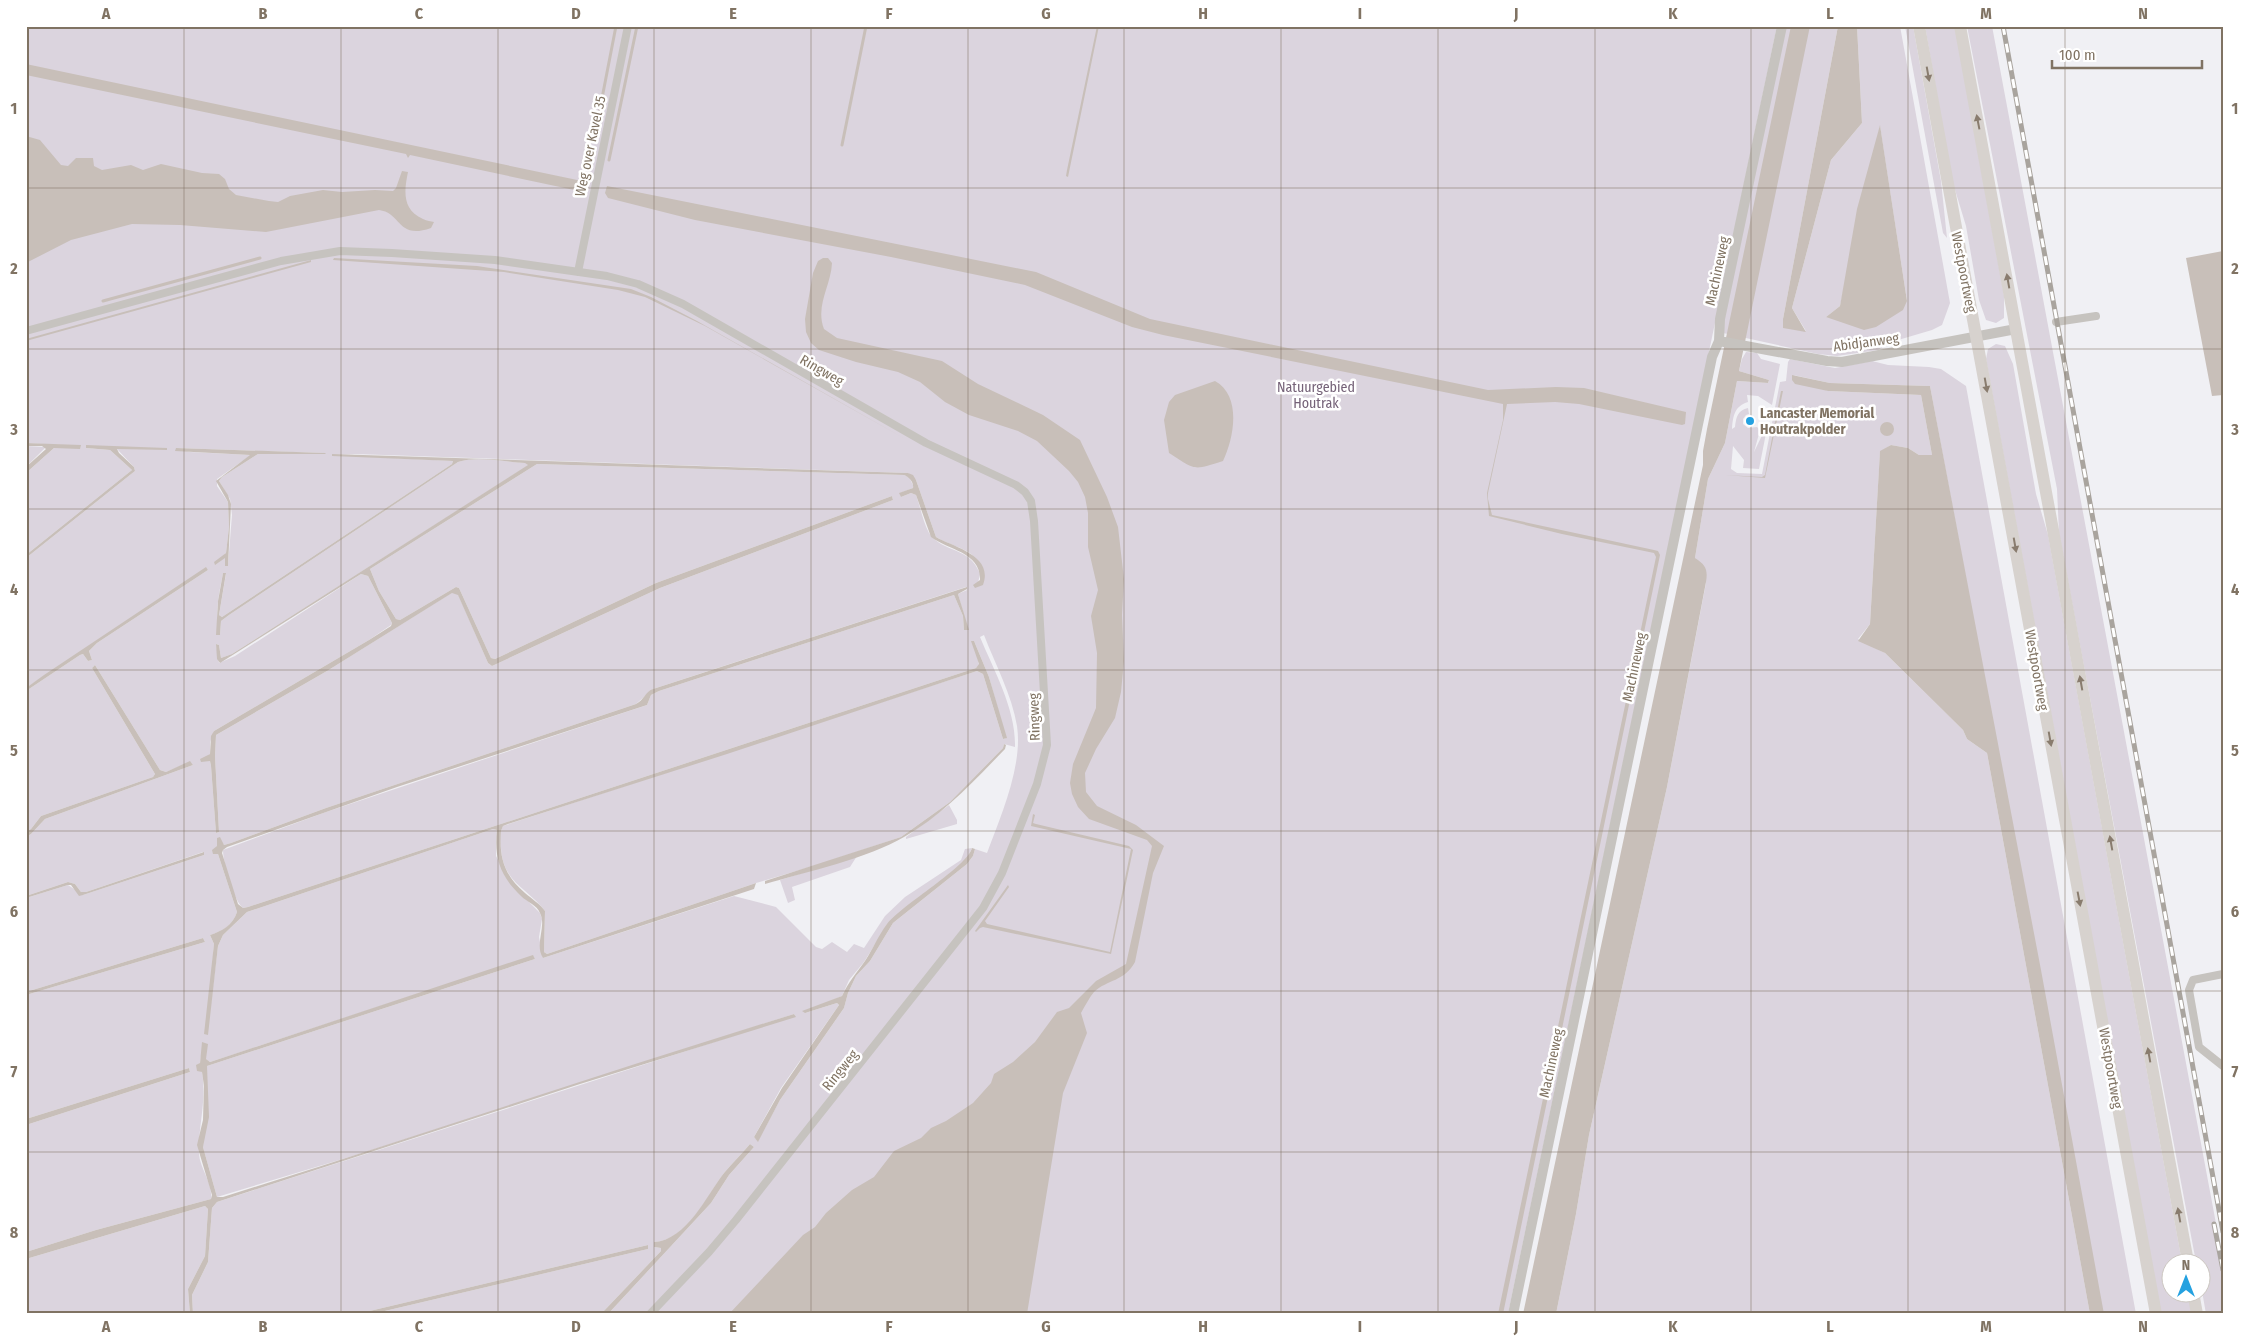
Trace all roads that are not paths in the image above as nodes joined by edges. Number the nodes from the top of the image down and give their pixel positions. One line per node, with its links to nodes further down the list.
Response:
1 (628, 26): 5 (street, Weg over Kavel 35)
2 (1782, 26): 11 (street, Machineweg)
3 (1919, 26): 10 (main road, Westpoortweg, one-way to 10)
4 (1960, 26): 8 (main road, one-way to 4)
5 (578, 272): 9 (street, Ringweg); 15 (street, Ringweg)
6 (2096, 316): 7 (street)
7 (2056, 322)
8 (2016, 329): 10 (street, Abidjanweg); 14 (main road, one-way to 8)
9 (26, 331)
10 (1977, 337): 11 (street, Abidjanweg); 17 (main road, Westpoortweg, one-way to 17)
11 (1722, 341): 16 (street, Machineweg)
12 (2223, 974): 13 (street)
13 (2223, 1066)
14 (2186, 1252)
15 (650, 1314)
16 (1512, 1314)
17 (2156, 1314)

